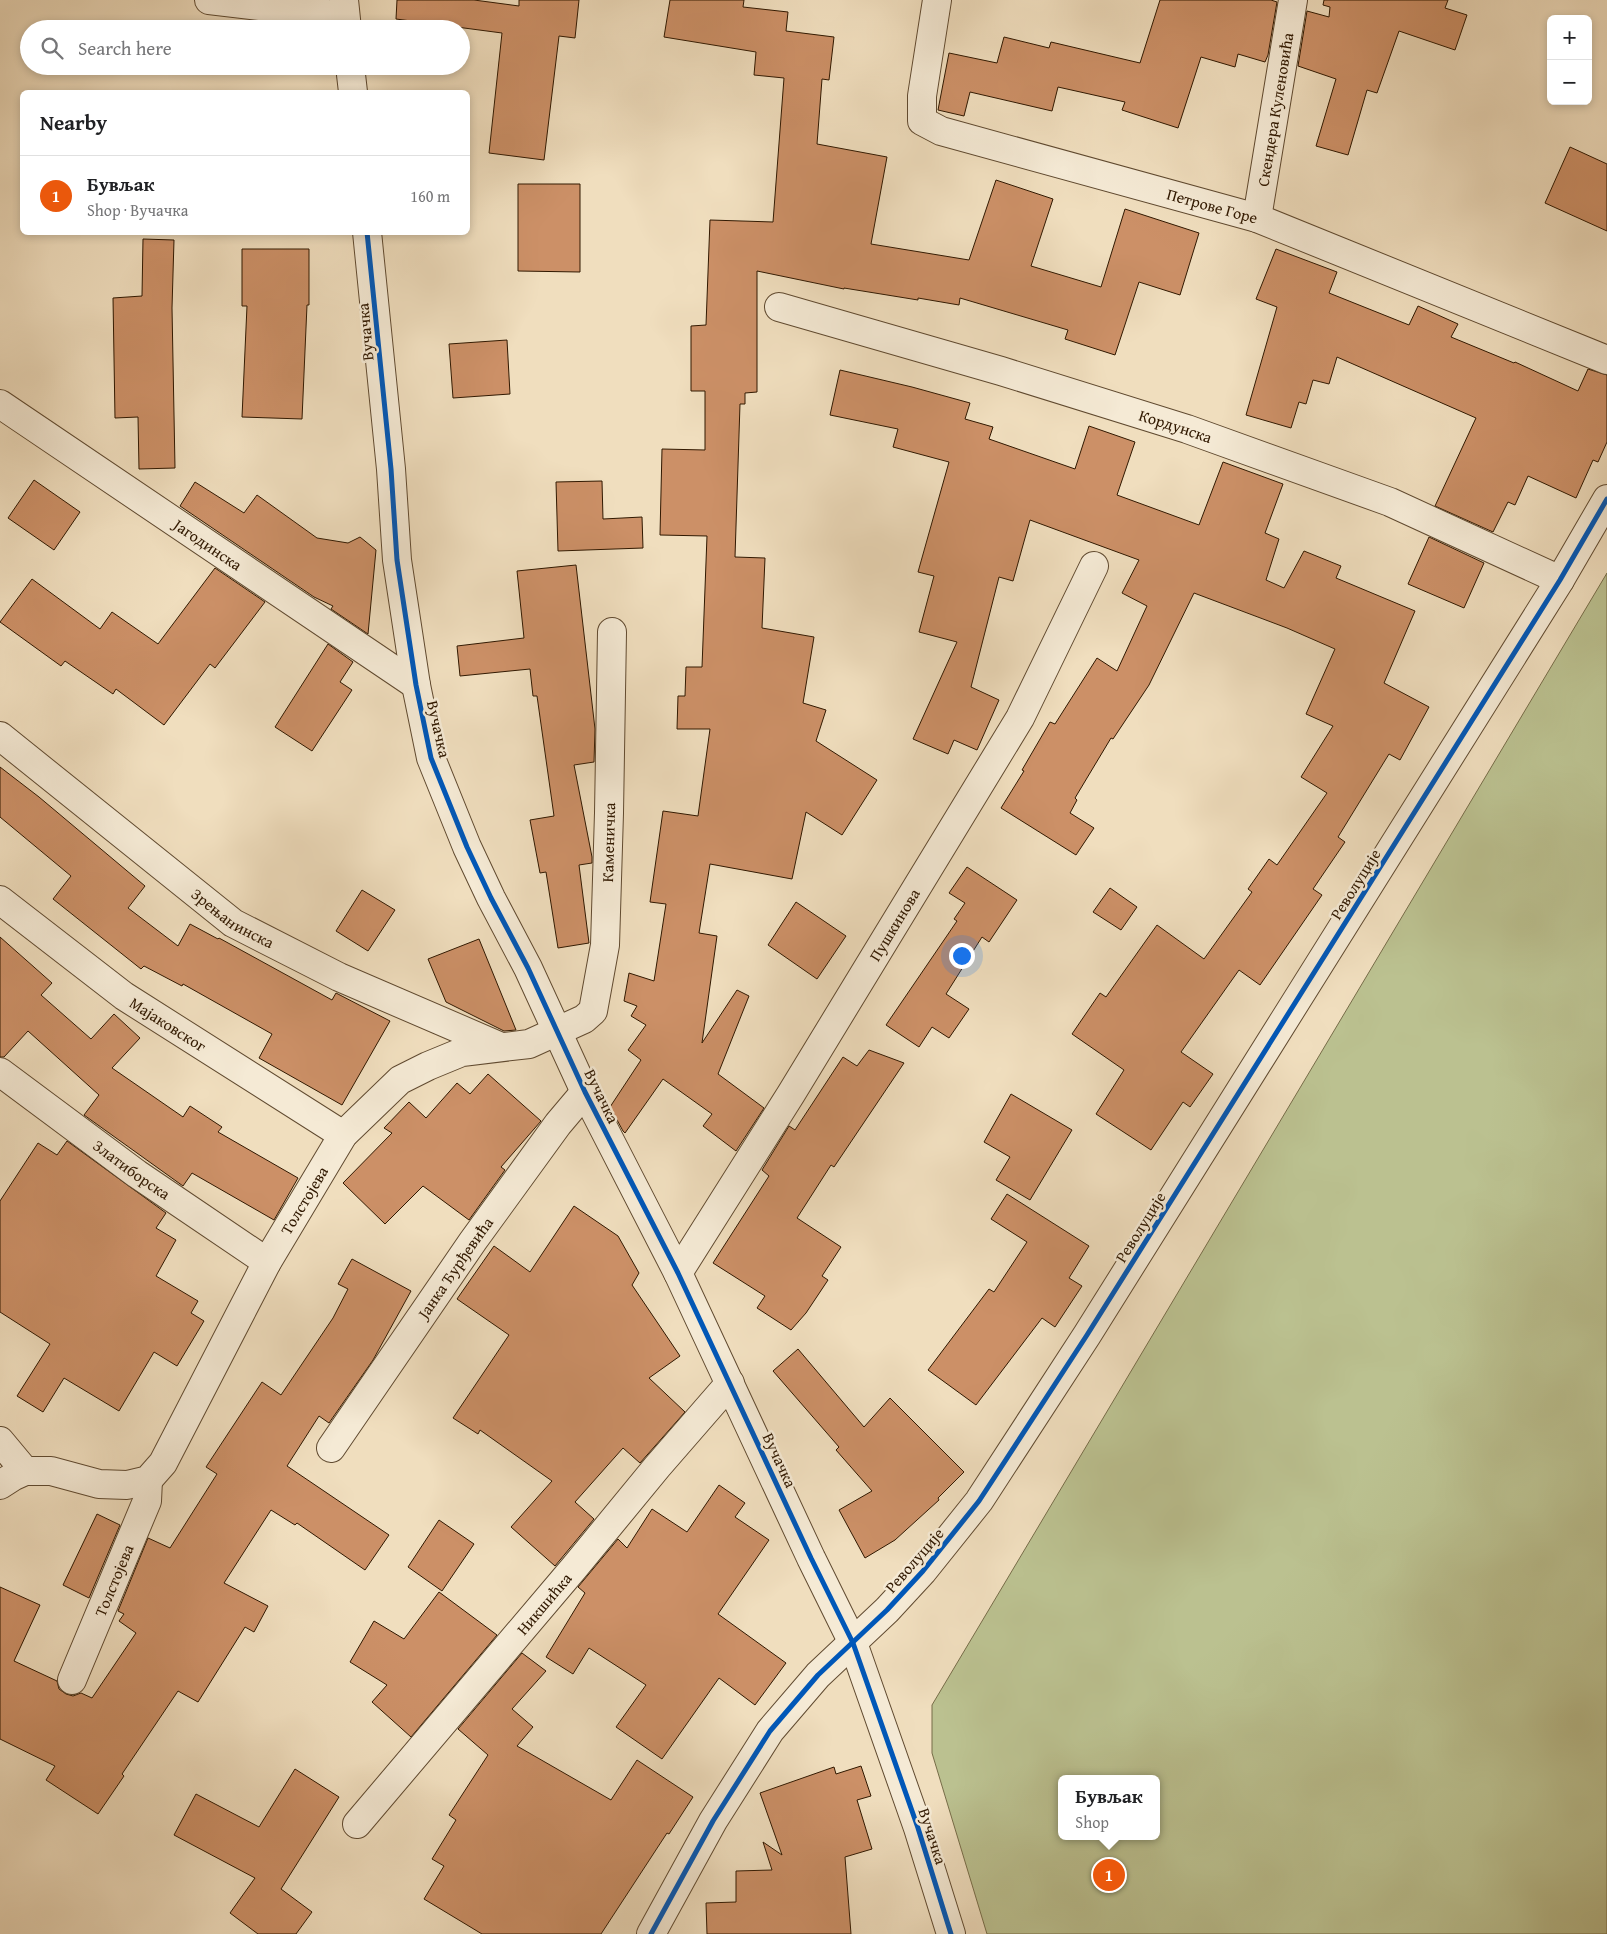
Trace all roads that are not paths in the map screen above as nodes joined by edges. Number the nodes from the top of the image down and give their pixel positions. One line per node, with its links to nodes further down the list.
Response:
1 (209, 0): 4 (street)
2 (937, 0): 7 (street, Петрове Горе)
3 (1293, 0): 7 (street, Скендера Куленовића)
4 (345, 15)
5 (351, 75): 6 (street)
6 (353, 90)
7 (1257, 218): 10 (street, Петрове Горе)
8 (367, 235): 16 (street, Вучачка)
9 (779, 307): 14 (street, Кордунска)
10 (1607, 360)
11 (0, 404): 16 (street, Јагодинска)
12 (1607, 499): 14 (street, Револуције)
13 (1094, 566): 25 (street, Пушкинова)
14 (1560, 580): 32 (street, Револуције)
15 (612, 632): 19 (street, Каменичка)
16 (416, 685): 19 (street, Вучачка)
17 (0, 736): 20 (street, Зрењанинска)
18 (0, 900): 23 (street, Мајаковског)
19 (557, 1031): 20 (street, Толстојева); 22 (street, Вучачка)
20 (499, 1046): 23 (street, Толстојева)
21 (0, 1072): 24 (street, Златиборска)
22 (585, 1092): 25 (street, Вучачка); 28 (street, Јанка Ђурђевића)
23 (343, 1136): 24 (street, Толстојева)
24 (267, 1262): 30 (street, Толстојева)
25 (678, 1273): 26 (street, Вучачка)
26 (730, 1382): 32 (street, Вучачка); 34 (street, Никшићка)
27 (0, 1441): 29 (street)
28 (331, 1448)
29 (25, 1471): 30 (street); 31 (street)
30 (148, 1480): 33 (street, Толстојева)
31 (0, 1485)
32 (853, 1644): 35 (street, Револуције); 36 (street, Вучачка)
33 (72, 1680)
34 (357, 1824)
35 (650, 1934)
36 (951, 1934)

